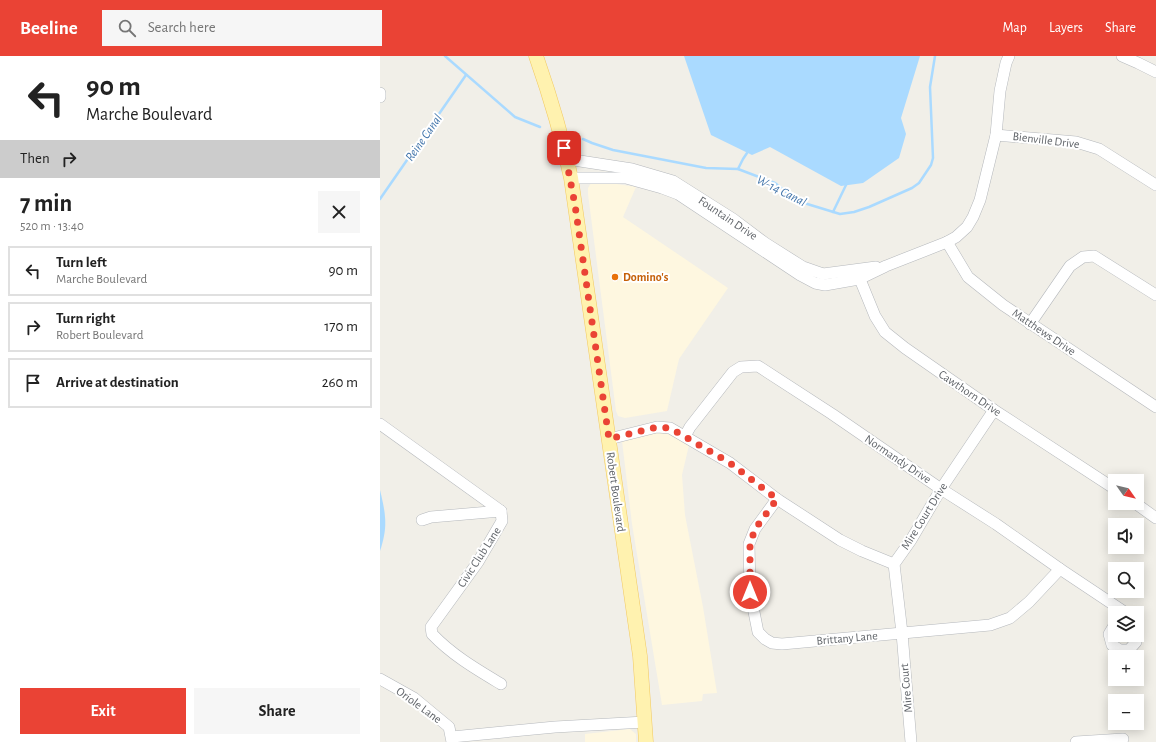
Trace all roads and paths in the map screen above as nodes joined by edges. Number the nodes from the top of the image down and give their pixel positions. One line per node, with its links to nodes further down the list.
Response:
1 (536, 56): 8 (main road, Robert Boulevard)
2 (1009, 56): 7 (street, Fountain Drive)
3 (1122, 56): 4 (street)
4 (1156, 72)
5 (380, 93): 6 (street)
6 (380, 97)
7 (996, 134): 11 (street, Bienville Drive); 12 (street, Fountain Drive)
8 (567, 159): 9 (street, Fountain Drive); 10 (main road, Robert Boulevard)
9 (631, 174): 10 (street, Fountain Drive); 13 (street, Fountain Drive)
10 (571, 178): 20 (main road, Robert Boulevard)
11 (1156, 185)
12 (947, 242): 13 (street, Fountain Drive); 15 (street, Matthews Drive)
13 (857, 274): 17 (street, Cawthorn Drive)
14 (1156, 295): 15 (street)
15 (1030, 324): 16 (street, Matthews Drive)
16 (1156, 407)
17 (994, 410): 21 (street, Cawthorn Drive); 22 (street, Mire Court Drive)
18 (380, 424): 25 (street, Civic Club Lane)
19 (685, 436): 20 (street); 22 (street, Normandy Drive); 23 (street)
20 (609, 439): 36 (main road, Robert Boulevard)
21 (1108, 484)
22 (941, 489): 28 (street, Mire Court Drive); 29 (street, Normandy Drive)
23 (777, 499): 28 (street); 31 (street, Brittany Lane)
24 (1144, 509): 26 (street)
25 (501, 510): 27 (street); 35 (street, Civic Club Lane)
26 (1156, 518)
27 (422, 520)
28 (894, 564): 31 (street)
29 (1060, 569): 30 (street, Normandy Drive); 31 (street, Brittany Lane)
30 (1116, 606)
31 (902, 633): 40 (street, Mire Court)
32 (1111, 642): 33 (street)
33 (1136, 642)
34 (380, 679): 38 (street, Oriole Lane)
35 (501, 684)
36 (646, 722): 38 (street); 39 (main road, Robert Boulevard)
37 (1123, 739): 41 (street)
38 (452, 740)
39 (646, 742)
40 (911, 742)
41 (1076, 742)

